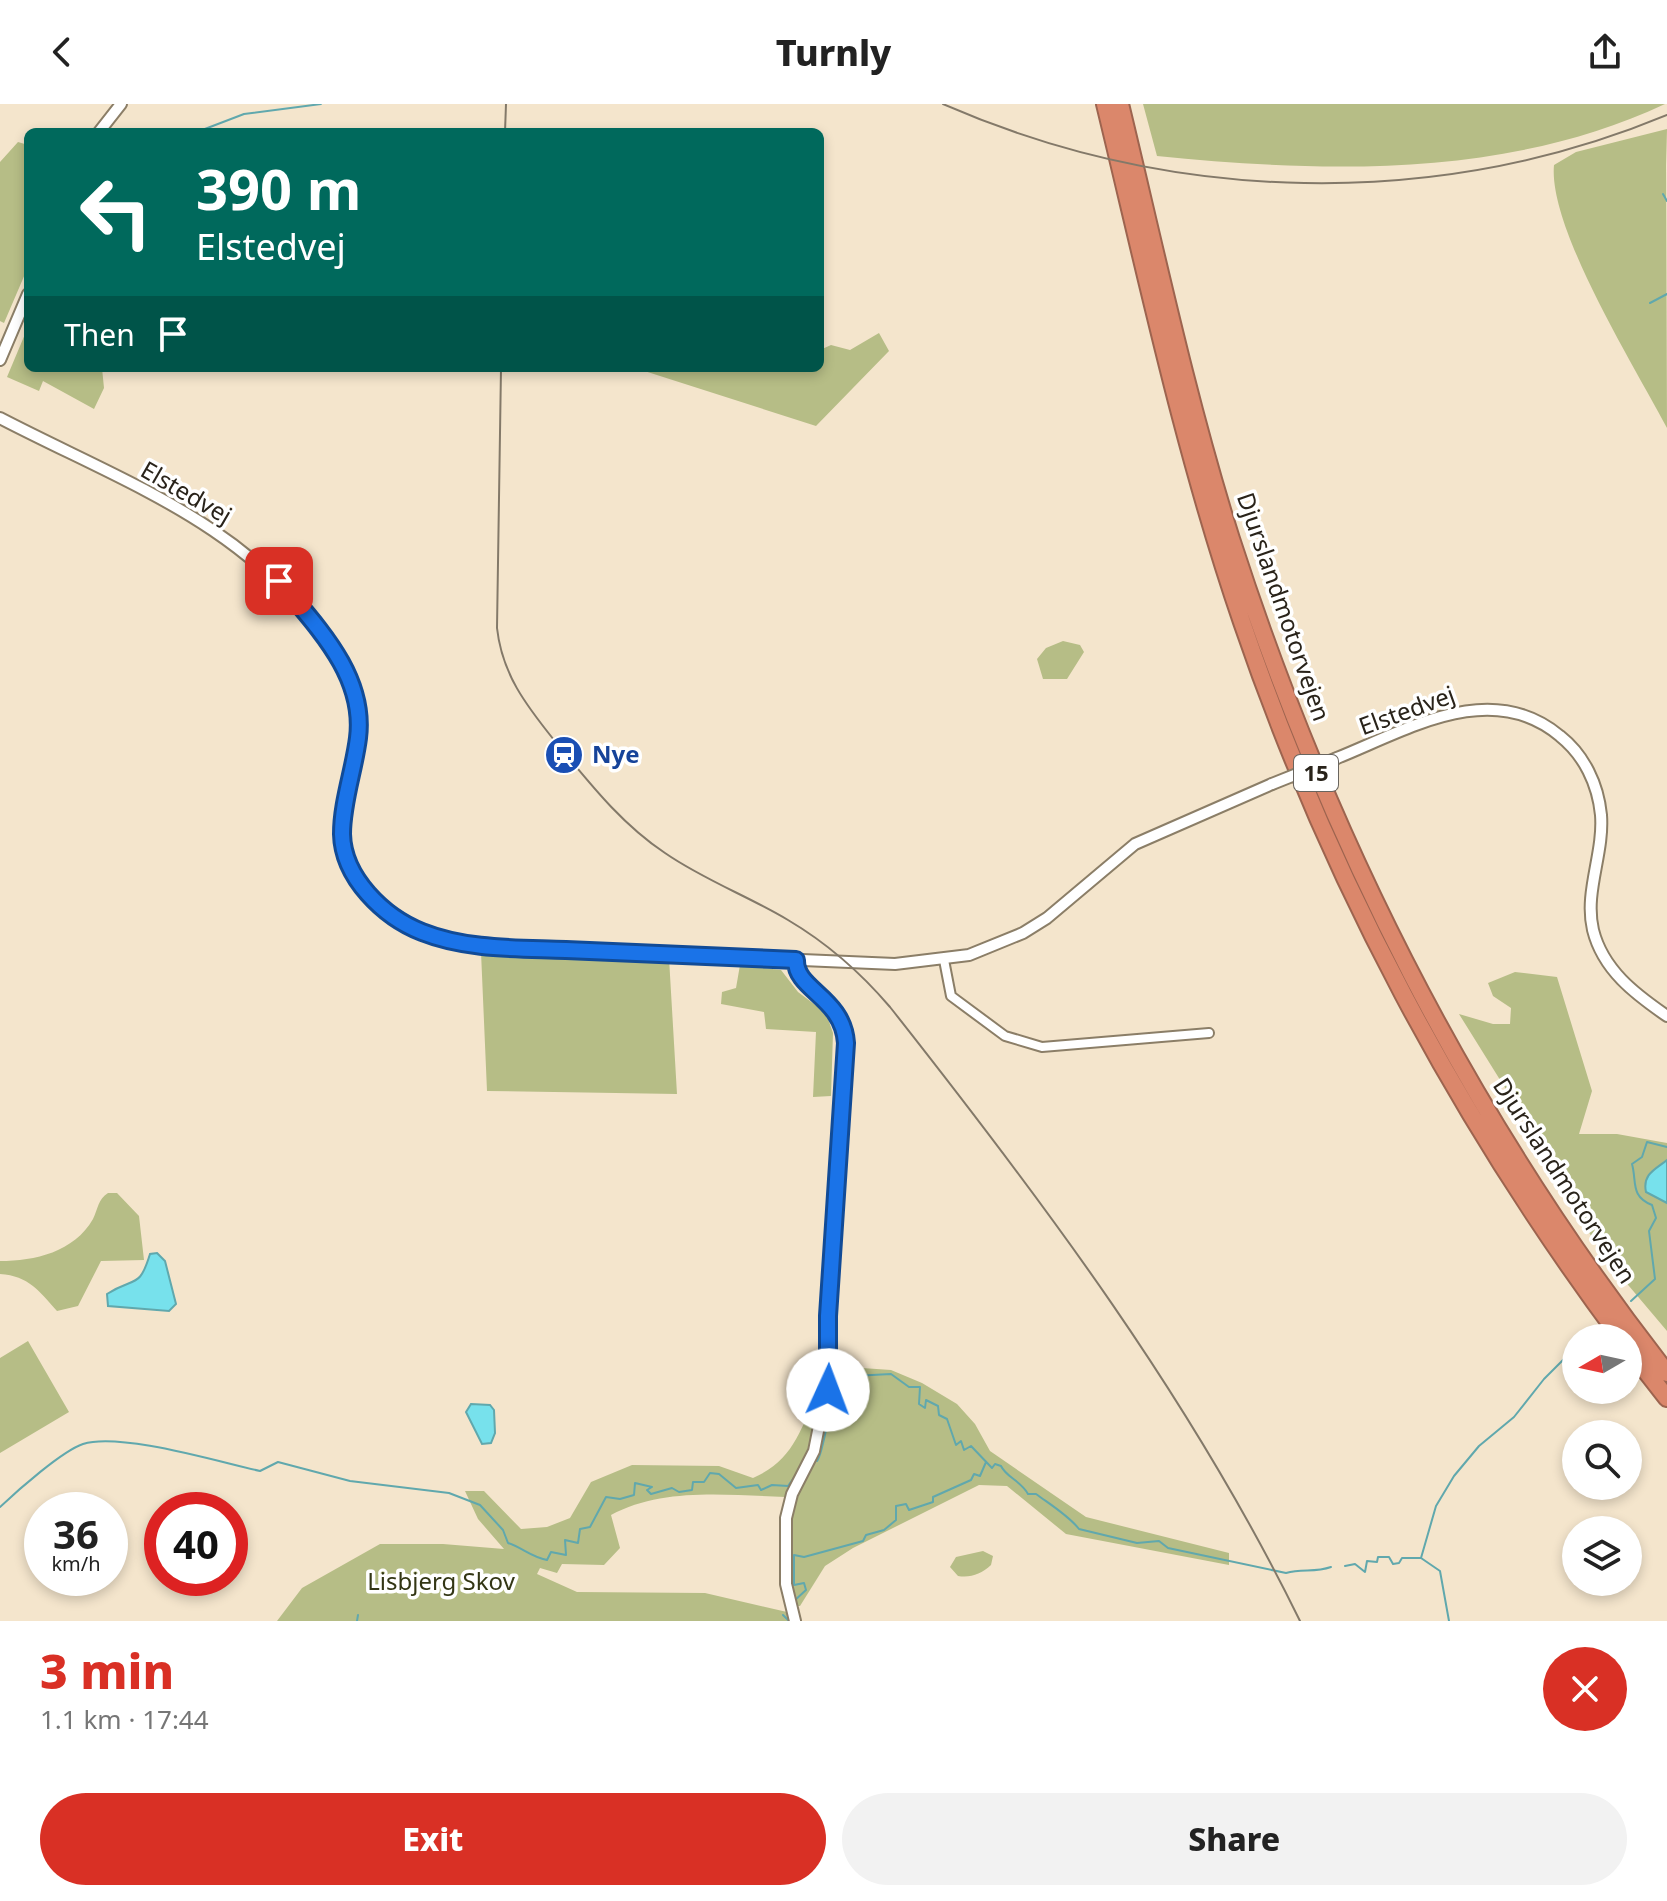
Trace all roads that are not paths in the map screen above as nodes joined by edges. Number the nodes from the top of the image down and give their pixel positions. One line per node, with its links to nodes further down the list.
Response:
1 (121, 104): 4 (street)
2 (1105, 104): 12 (highway, Djurslandmotorvejen / 15)
3 (1120, 104): 14 (highway, Djurslandmotorvejen / 15)
4 (102, 128)
5 (24, 303): 6 (street)
6 (0, 360)
7 (0, 418): 8 (street, Elstedvej)
8 (796, 960): 9 (street, Elstedvej); 16 (street)
9 (944, 960): 10 (street, Elstedvej, bridge); 11 (street)
10 (1667, 1016)
11 (1209, 1033)
12 (1611, 1324)
13 (1642, 1366): 15 (highway)
14 (1667, 1373)
15 (1667, 1398)
16 (795, 1621)

